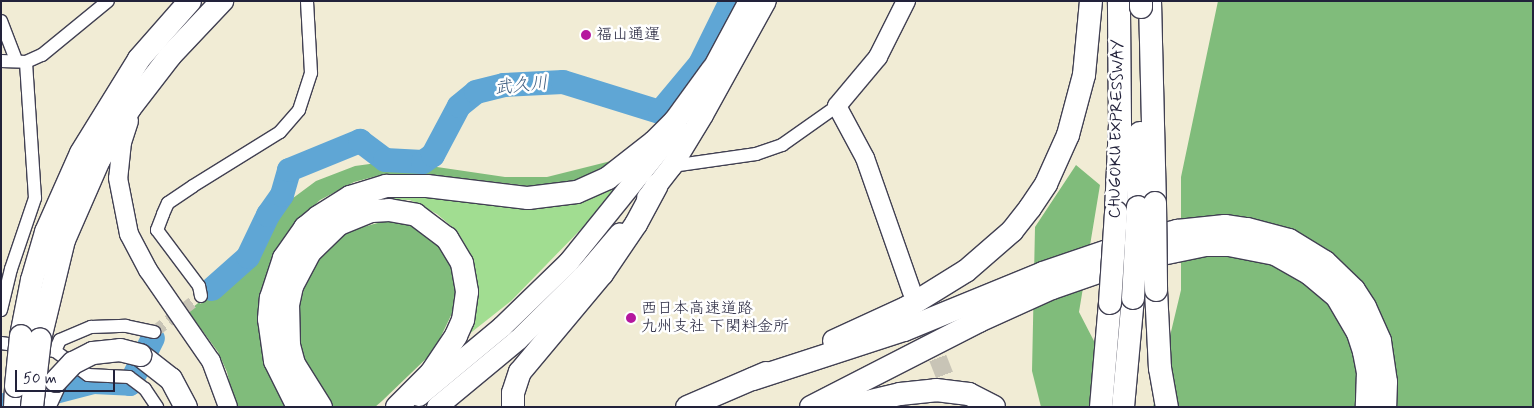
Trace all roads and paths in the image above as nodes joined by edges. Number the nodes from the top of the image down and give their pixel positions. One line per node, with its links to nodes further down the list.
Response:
1 (108, 1): 12 (street)
2 (190, 1): 23 (highway)
3 (222, 1): 14 (highway)
4 (307, 1): 20 (street)
5 (749, 1): 13 (main road)
6 (766, 1): 16 (main road)
7 (901, 3): 15 (main road)
8 (1134, 3): 18 (highway); 39 (highway, CHUGOKU EXPRESSWAY, bridge)
9 (1091, 4): 24 (highway)
10 (1, 21): 12 (street)
11 (1, 61): 12 (street)
12 (21, 61): 21 (street)
13 (712, 70): 25 (main road); 31 (highway)
14 (149, 83): 23 (highway); 30 (main road)
15 (837, 106): 16 (street); 19 (main road)
16 (672, 166): 17 (main road)
17 (657, 185): 33 (main road); 34 (highway)
18 (1147, 205): 40 (highway, CHUGOKU EXPRESSWAY, bridge); 41 (highway, bridge)
19 (912, 292)
20 (201, 296)
21 (1, 310)
22 (154, 332): 23 (street)
23 (29, 342): 26 (highway, bridge); 27 (highway, bridge); 28 (street)
24 (753, 379): 35 (highway); 43 (highway)
25 (401, 403): 32 (highway)
26 (15, 407)
27 (40, 407): 29 (highway, bridge)
28 (157, 407)
29 (186, 407)
30 (228, 407)
31 (298, 407)
32 (321, 407)
33 (437, 407)
34 (513, 407)
35 (687, 407)
36 (811, 407): 42 (highway)
37 (846, 407): 38 (highway)
38 (994, 407)
39 (1101, 407)
40 (1123, 407)
41 (1167, 407)
42 (1367, 407)
43 (1385, 407)

